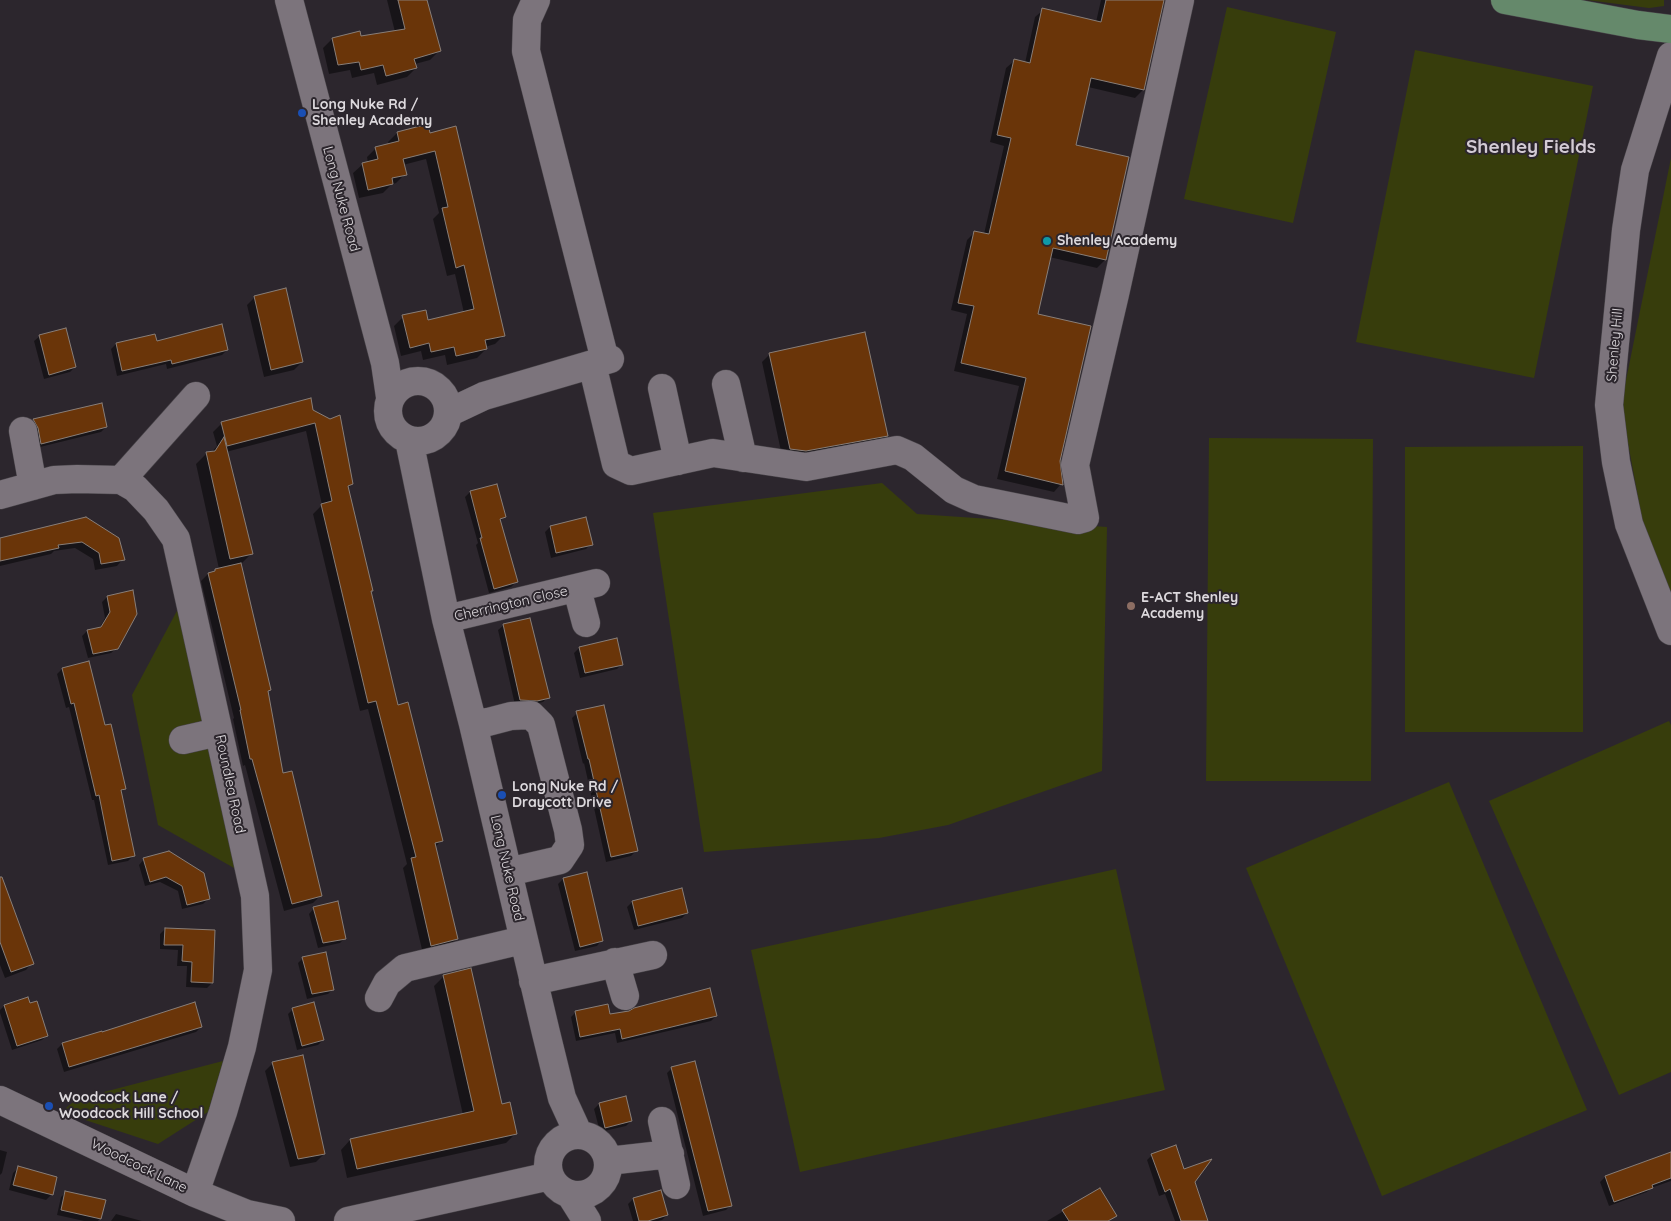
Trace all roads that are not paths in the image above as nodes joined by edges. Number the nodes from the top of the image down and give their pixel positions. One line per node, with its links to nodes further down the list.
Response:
1 (289, 0): 7 (street, Long Nuke Road)
2 (536, 0): 8 (street)
3 (1180, 0): 17 (street)
4 (1505, 0): 5 (main road)
5 (1671, 29)
6 (1671, 56): 24 (street, Shenley Hill)
7 (378, 341): 9 (street, Long Nuke Road); 13 (street, Long Nuke Road)
8 (607, 360): 14 (street); 18 (street)
9 (415, 381): 13 (street); 14 (street, Long Nuke Road)
10 (726, 384): 17 (street)
11 (662, 388): 18 (street)
12 (196, 396): 19 (street)
13 (390, 397): 16 (street, Long Nuke Road)
14 (446, 404): 16 (street)
15 (22, 431): 20 (street)
16 (420, 439): 22 (street, Long Nuke Road)
17 (743, 458): 18 (street)
18 (678, 461)
19 (121, 480): 20 (street); 26 (street, Roundlea Road)
20 (33, 486): 21 (street)
21 (0, 495)
22 (446, 619): 23 (street, Cherrington Close); 25 (street, Long Nuke Road)
23 (586, 623)
24 (1671, 632)
25 (473, 724): 28 (street, Long Nuke Road); 28 (street)
26 (218, 732): 27 (street); 43 (street, Roundlea Road)
27 (183, 740)
28 (508, 872): 29 (street, Long Nuke Road)
29 (523, 940): 32 (street, Long Nuke Road); 34 (street)
30 (653, 955): 31 (street)
31 (614, 962): 32 (street); 33 (street)
32 (533, 981): 37 (street, Long Nuke Road)
33 (625, 996)
34 (379, 998)
35 (0, 1100): 43 (street, Woodcock Lane)
36 (662, 1120): 38 (street)
37 (568, 1138): 39 (street); 40 (street, Long Nuke Road)
38 (670, 1154): 39 (street); 41 (street)
39 (608, 1161): 42 (street)
40 (550, 1176): 42 (street); 46 (street)
41 (676, 1185)
42 (582, 1192): 47 (street); 48 (street)
43 (195, 1193): 44 (street, Woodcock Lane)
44 (250, 1218): 45 (street, Woodcock Lane)
45 (281, 1221)
46 (348, 1221)
47 (587, 1221)
48 (593, 1221)

